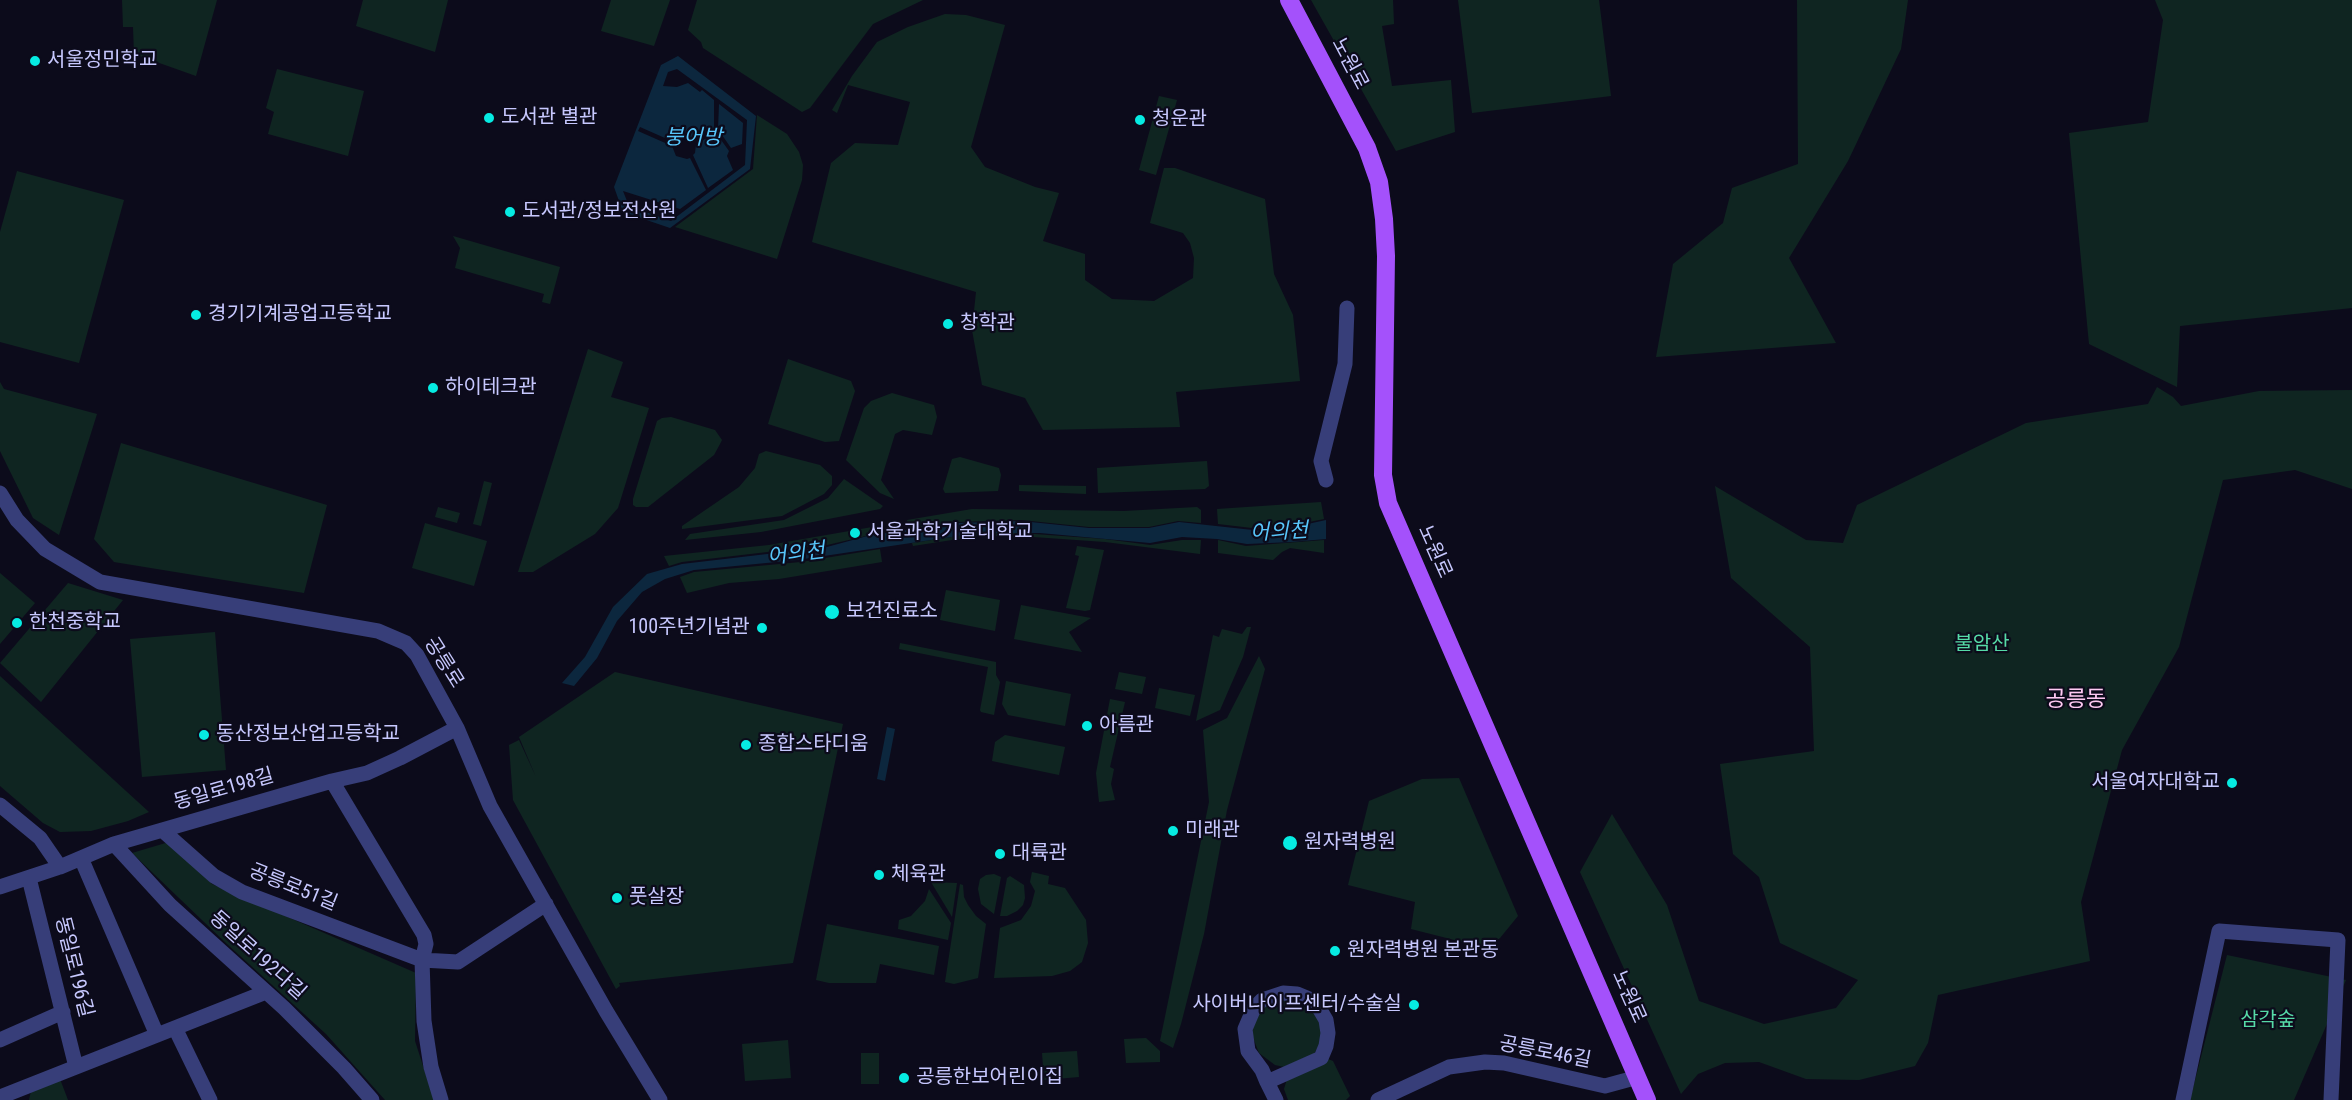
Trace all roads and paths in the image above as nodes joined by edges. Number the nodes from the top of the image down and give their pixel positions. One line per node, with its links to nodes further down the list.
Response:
1 (1289, 0): 22 (main road, 노원로)
2 (1347, 308): 3 (street)
3 (1326, 480)
4 (0, 493): 5 (street, 공릉로)
5 (457, 728): 6 (street, 동일로198길); 14 (street, 공릉로)
6 (332, 781): 8 (street, 동일로198길); 15 (street)
7 (0, 805): 11 (street)
8 (162, 830): 9 (street, 동일로198길); 15 (street, 공릉로51길)
9 (114, 844): 10 (street, 동일로198길); 16 (street, 동일로192다길)
10 (81, 858): 11 (street, 동일로198길); 19 (street)
11 (60, 867): 12 (street, 동일로198길)
12 (29, 878): 13 (street, 동일로198길); 17 (street, 동일로196길)
13 (0, 887)
14 (546, 904): 15 (street, 공릉로51길); 29 (street, 공릉로)
15 (422, 960): 28 (street)
16 (266, 992): 18 (street); 27 (street, 동일로192다길)
17 (63, 1012): 20 (street); 21 (street, 동일로196길)
18 (176, 1028): 19 (street); 26 (street)
19 (157, 1035): 21 (street)
20 (0, 1040)
21 (76, 1067): 24 (street)
22 (1638, 1077): 31 (street, 공릉로46길); 32 (main road, 노원로)
23 (1267, 1082): 23 (street); 30 (street)
24 (19, 1095): 25 (street)
25 (0, 1097)
26 (210, 1100)
27 (372, 1100)
28 (441, 1100)
29 (660, 1100)
30 (1276, 1100)
31 (1378, 1100)
32 (1647, 1100)
33 (2183, 1100): 34 (street)
34 (2331, 1100)

